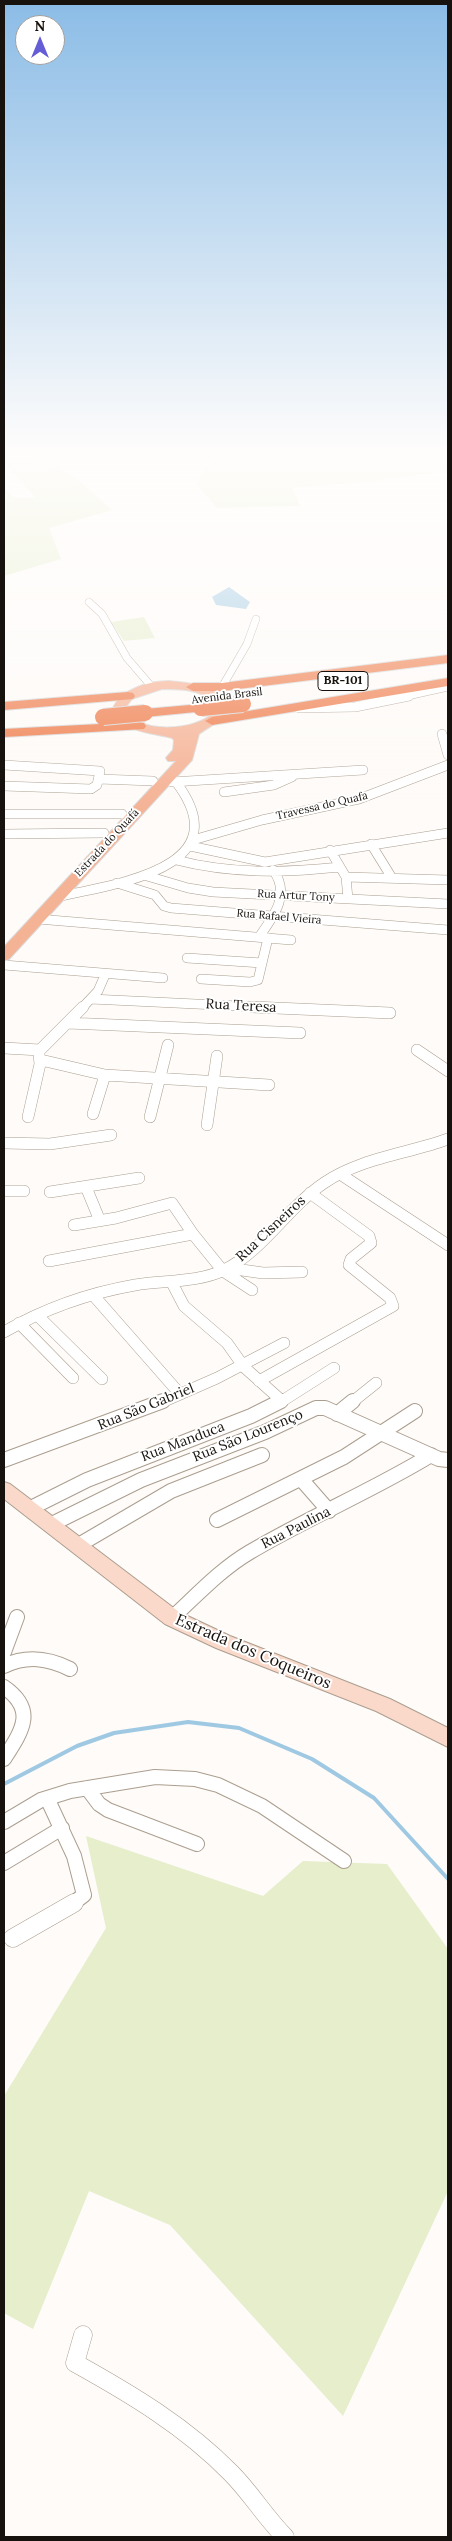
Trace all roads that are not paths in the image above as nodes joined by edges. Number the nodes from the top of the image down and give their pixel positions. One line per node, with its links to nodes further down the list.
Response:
1 (89, 602): 7 (street)
2 (256, 619): 9 (street)
3 (448, 659): 9 (highway)
4 (448, 665): 12 (highway, Avenida Brasil / BR-101)
5 (448, 674): 12 (highway, Avenida Brasil / BR-101)
6 (448, 682): 14 (highway)
7 (152, 686): 8 (main road); 11 (main road)
8 (193, 687): 9 (highway); 18 (main road, Estrada do Quafá)
9 (222, 687)
10 (448, 687): 14 (street)
11 (128, 696): 13 (highway); 19 (main road)
12 (240, 699): 15 (highway, Avenida Brasil / BR-101)
13 (4, 706)
14 (299, 708): 18 (highway)
15 (103, 713): 16 (highway, Avenida Brasil / BR-101); 17 (highway, Avenida Brasil / BR-101)
16 (4, 714)
17 (4, 723)
18 (207, 723): 20 (main road); 29 (main road, Estrada do Quafá)
19 (139, 726): 20 (main road); 21 (highway)
20 (161, 731): 29 (main road, Estrada do Quafá)
21 (4, 733)
22 (442, 734): 23 (street)
23 (448, 755)
24 (4, 765): 28 (street)
25 (448, 765): 37 (street, Travessa do Quafa)
26 (363, 770): 27 (street)
27 (295, 774): 29 (street); 31 (street)
28 (99, 775): 29 (street); 30 (street)
29 (164, 782): 33 (main road, Estrada do Quafá); 37 (street); 50 (main road, Estrada do Quafá)
30 (4, 786)
31 (224, 792)
32 (4, 814): 33 (street)
33 (122, 814): 34 (main road, Estrada do Quafá)
34 (104, 833): 36 (street); 58 (main road, Estrada do Quafá)
35 (448, 833): 38 (street)
36 (4, 834)
37 (192, 843): 40 (street); 41 (street)
38 (371, 844): 39 (street); 46 (street)
39 (330, 850): 41 (street); 42 (street)
40 (176, 860): 43 (street); 44 (street)
41 (265, 862): 43 (street)
42 (340, 867): 43 (street); 45 (street)
43 (277, 874): 49 (street)
44 (146, 876): 48 (street); 49 (street, Rua Artur Tony)
45 (346, 876): 46 (street); 51 (street)
46 (392, 878): 47 (street)
47 (448, 880)
48 (117, 883): 50 (street); 53 (street, Rua Rafael Vieira)
49 (281, 895): 51 (street, Rua Artur Tony); 53 (street)
50 (56, 897): 54 (main road, Estrada do Quafá)
51 (348, 899): 52 (street, Rua Artur Tony)
52 (448, 904)
53 (273, 916): 55 (street, Rua Rafael Vieira); 56 (street)
54 (38, 919): 56 (street); 59 (main road, Estrada do Quafá)
55 (448, 930)
56 (264, 937): 57 (street); 61 (street)
57 (291, 940)
58 (4, 941)
59 (4, 956)
60 (188, 958): 61 (street)
61 (262, 963): 65 (street)
62 (4, 965): 63 (street)
63 (104, 975): 64 (street); 66 (street)
64 (163, 978)
65 (201, 979)
66 (92, 999): 67 (street, Rua Teresa); 68 (street)
67 (390, 1013)
68 (68, 1023): 69 (street); 73 (street)
69 (300, 1033)
70 (168, 1045): 77 (street)
71 (4, 1048): 73 (street)
72 (418, 1050): 75 (street)
73 (40, 1055): 76 (street); 81 (street)
74 (217, 1056): 78 (street)
75 (448, 1071)
76 (105, 1075): 77 (street); 80 (street)
77 (159, 1080): 78 (street); 82 (street)
78 (213, 1082): 79 (street); 83 (street)
79 (269, 1085)
80 (93, 1114)
81 (28, 1117)
82 (150, 1117)
83 (206, 1125)
84 (111, 1135): 86 (street)
85 (448, 1139): 87 (street, Rua Cisneiros)
86 (4, 1143)
87 (340, 1174): 93 (street, Rua Cisneiros); 97 (street)
88 (139, 1178): 89 (street)
89 (86, 1187): 92 (street); 94 (street)
90 (4, 1191): 91 (street)
91 (24, 1191)
92 (50, 1192)
93 (310, 1193): 99 (street, Rua Cisneiros); 112 (street)
94 (100, 1221): 95 (street); 96 (street)
95 (74, 1225)
96 (193, 1234): 98 (street); 99 (street)
97 (448, 1245)
98 (49, 1262)
99 (225, 1269): 100 (street); 101 (street, Rua Cisneiros); 102 (street)
100 (302, 1272)
101 (171, 1281): 103 (street, Rua Cisneiros); 108 (street)
102 (252, 1290)
103 (94, 1296): 104 (street, Rua Cisneiros); 114 (street)
104 (36, 1315): 105 (street, Rua Cisneiros); 111 (street)
105 (19, 1323): 106 (street, Rua Cisneiros); 110 (street)
106 (4, 1332)
107 (284, 1343): 108 (street, Rua São Gabriel)
108 (244, 1367): 112 (street); 114 (street, Rua São Gabriel)
109 (334, 1368): 115 (street, Rua Manduca)
110 (73, 1378)
111 (102, 1379)
112 (259, 1381): 115 (street)
113 (376, 1383): 117 (street)
114 (180, 1394): 121 (street, Rua São Gabriel)
115 (282, 1401): 126 (street, Rua Manduca)
116 (416, 1411): 118 (street)
117 (337, 1414): 118 (street, Rua São Lourenço); 129 (street, Rua São Lourenço)
118 (385, 1435): 120 (street, Rua São Lourenço); 123 (street)
119 (262, 1455): 130 (street)
120 (431, 1455): 122 (street, Rua São Lourenço); 127 (street, Rua Paulina)
121 (4, 1460)
122 (448, 1460)
123 (301, 1479): 127 (street); 128 (street)
124 (4, 1489): 126 (street, Estrada dos Coqueiros)
125 (4, 1501): 126 (street, Estrada dos Coqueiros)
126 (26, 1508): 129 (street, Estrada dos Coqueiros)
127 (329, 1511): 132 (street, Rua Paulina)
128 (217, 1520)
129 (50, 1525): 130 (street, Estrada dos Coqueiros)
130 (77, 1546): 132 (street, Estrada dos Coqueiros)
131 (17, 1617): 133 (street)
132 (172, 1618): 137 (street, Estrada dos Coqueiros)
133 (4, 1652)
134 (4, 1666): 135 (street)
135 (70, 1669)
136 (4, 1687): 138 (street)
137 (448, 1738)
138 (4, 1759)
139 (88, 1788): 140 (street); 143 (street); 144 (street)
140 (47, 1798): 141 (street); 142 (street)
141 (4, 1822)
142 (62, 1828): 145 (street); 146 (street)
143 (197, 1844)
144 (344, 1860)
145 (4, 1863)
146 (13, 1938)
147 (82, 2335): 148 (street)
148 (285, 2537)

